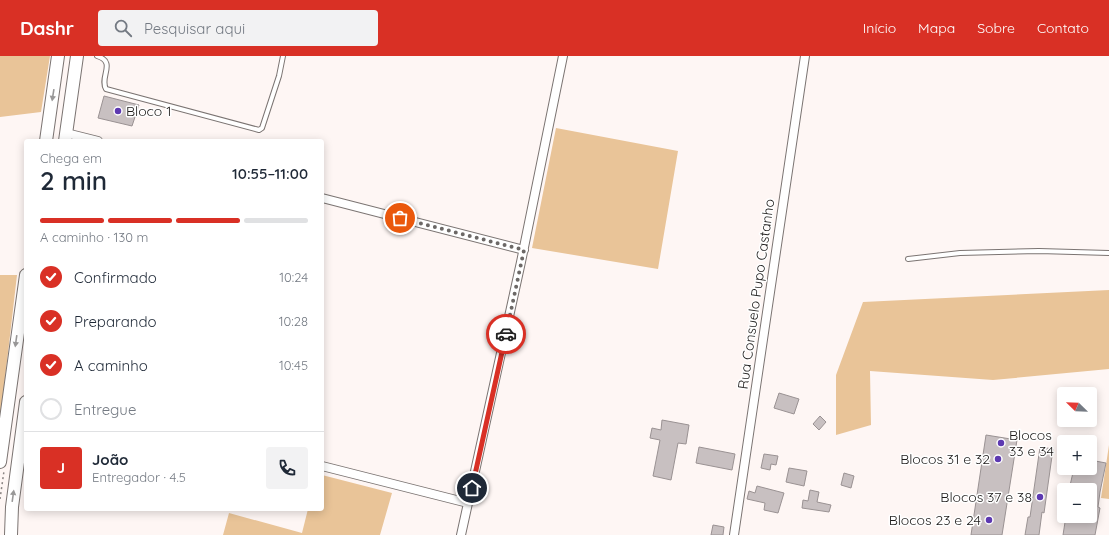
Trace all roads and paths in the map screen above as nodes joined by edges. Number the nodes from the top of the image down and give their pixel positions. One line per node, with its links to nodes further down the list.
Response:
1 (58, 56): 8 (main road, one-way to 8)
2 (77, 56): 7 (main road)
3 (97, 56): 4 (lane)
4 (283, 56)
5 (563, 56): 11 (street)
6 (805, 56): 21 (street, Rua Consuelo Pupo Castanho)
7 (65, 137): 9 (street)
8 (46, 139)
9 (82, 139)
10 (324, 199): 11 (street)
11 (524, 250): 18 (street)
12 (1109, 253): 13 (lane)
13 (908, 259)
14 (24, 289): 16 (main road, one-way to 16)
15 (24, 417): 19 (main road, one-way to 15)
16 (0, 462)
17 (324, 467): 18 (street)
18 (468, 503): 20 (street)
19 (11, 535)
20 (462, 535)
21 (734, 535)

